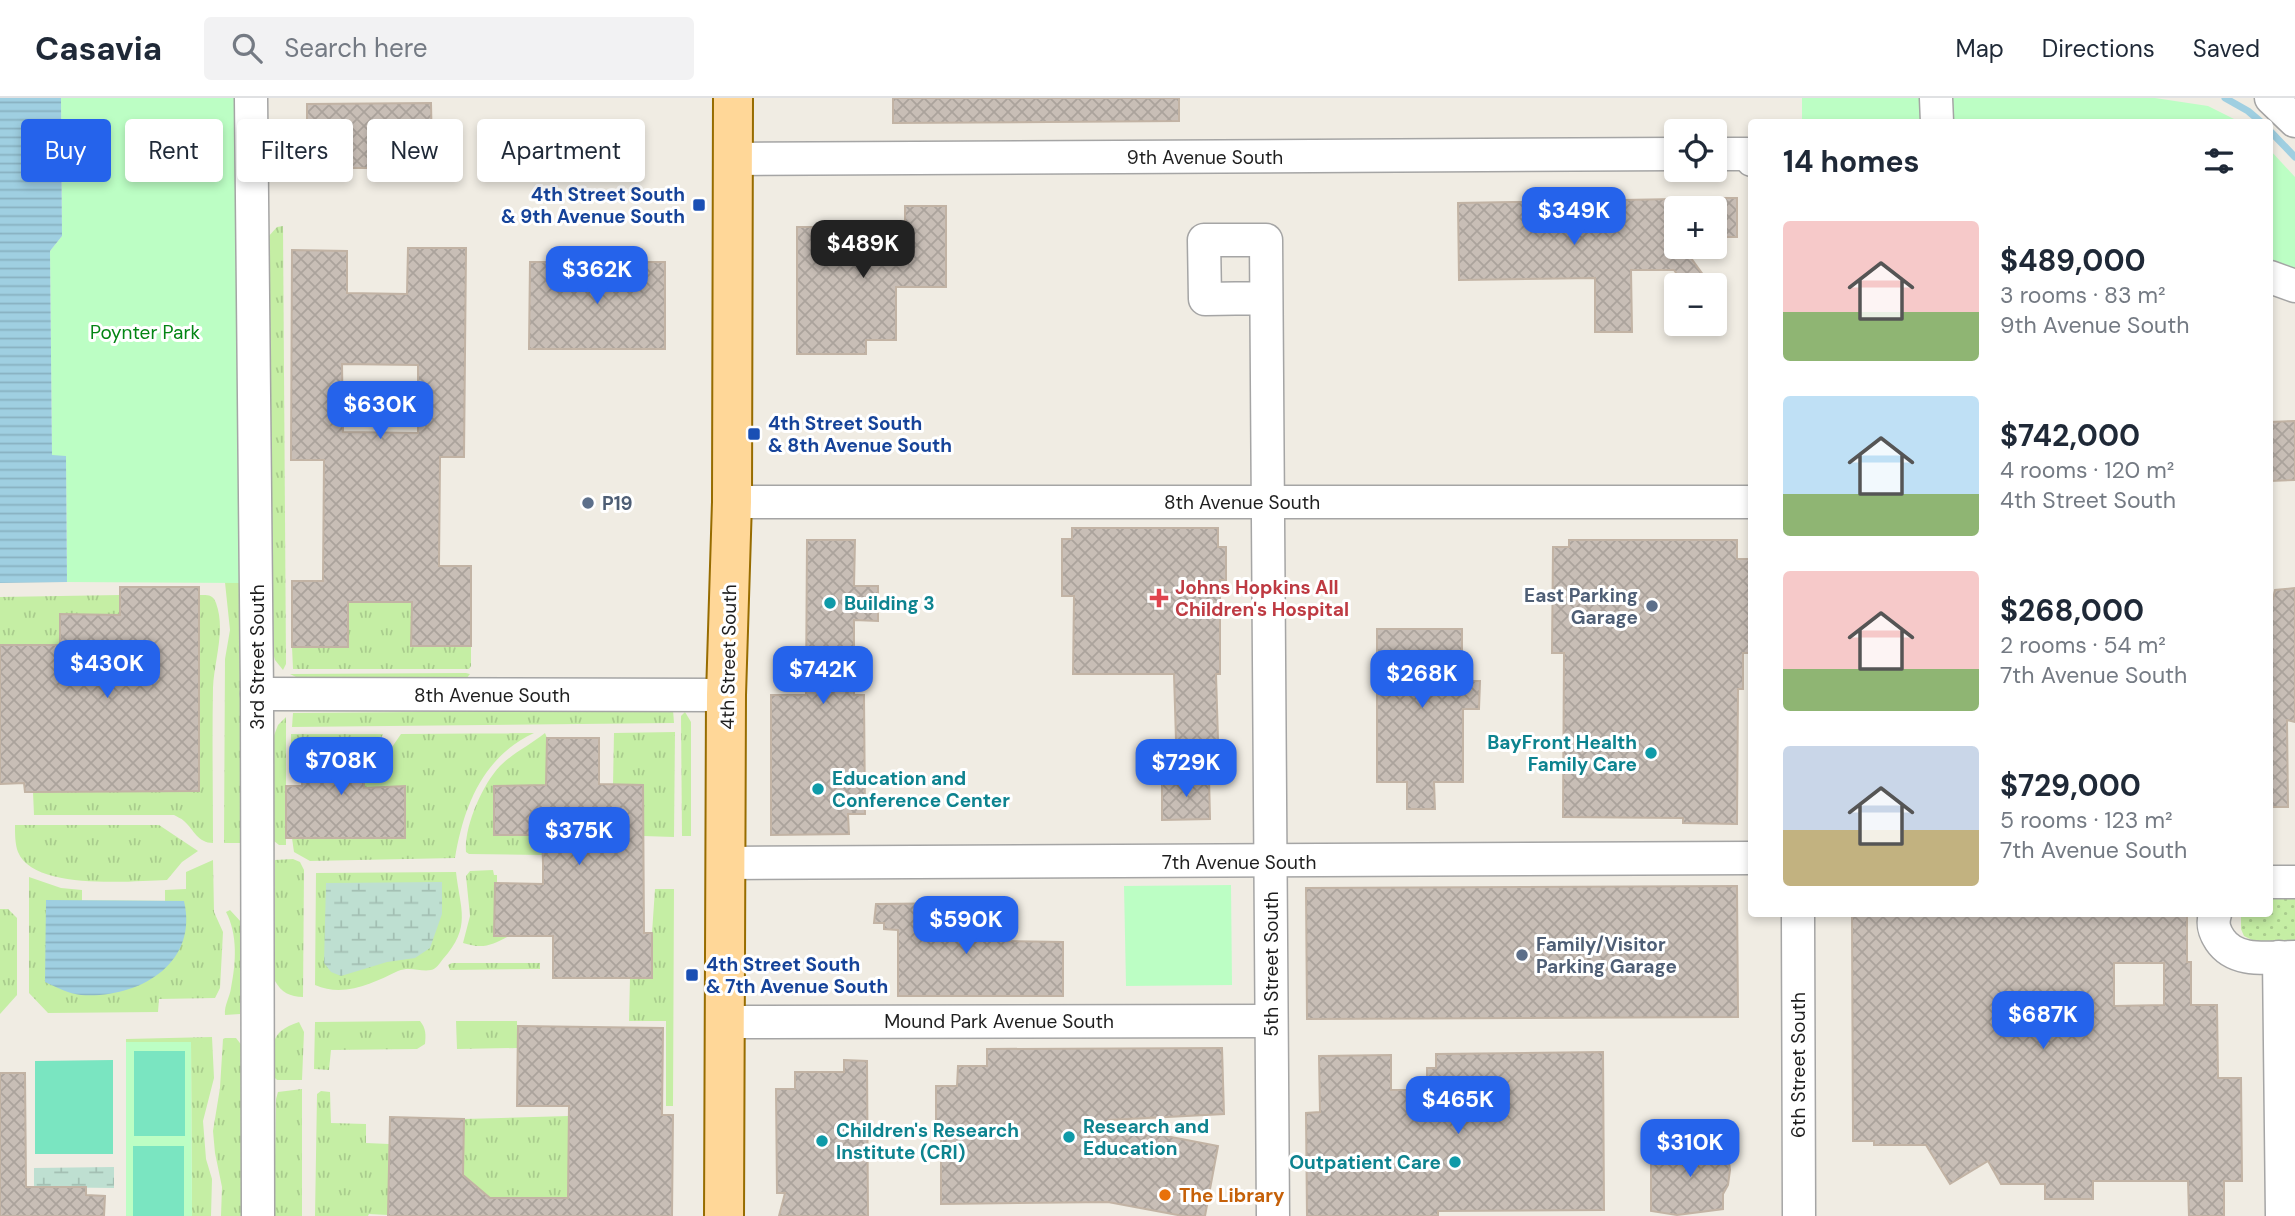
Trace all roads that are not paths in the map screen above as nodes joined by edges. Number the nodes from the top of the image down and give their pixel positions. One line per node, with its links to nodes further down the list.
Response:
1 (251, 98): 17 (street, 3rd Street South)
2 (733, 98): 10 (main road, 4th Street South)
3 (1937, 98): 5 (street)
4 (2271, 98): 6 (street)
5 (1937, 119)
6 (2295, 121)
7 (1664, 154): 10 (street, 9th Avenue South)
8 (1727, 154): 9 (street)
9 (1748, 155)
10 (734, 159): 14 (main road, 4th Street South)
11 (2273, 278): 12 (street)
12 (2295, 286)
13 (1266, 299): 15 (street, 5th Street South)
14 (732, 502): 15 (street, 8th Avenue South); 18 (main road, 4th Street South)
15 (1267, 502): 16 (street, 8th Avenue South); 20 (street, 5th Street South)
16 (1748, 502)
17 (257, 694): 18 (street, 8th Avenue South); 29 (street, 3rd Street South)
18 (726, 695): 21 (main road, 4th Street South)
19 (1748, 858): 20 (street, 7th Avenue South)
20 (1270, 862): 21 (street, 7th Avenue South); 27 (street, 5th Street South)
21 (726, 863): 28 (main road, 4th Street South)
22 (2273, 882): 23 (street)
23 (2295, 882)
24 (1798, 917): 32 (street, 6th Street South)
25 (2214, 917): 26 (street)
26 (2287, 957): 33 (street)
27 (1271, 1021): 28 (street, Mound Park Avenue South); 31 (street, 5th Street South)
28 (726, 1022): 30 (main road, 4th Street South)
29 (258, 1216)
30 (724, 1216)
31 (1273, 1216)
32 (1799, 1216)
33 (2282, 1216)

